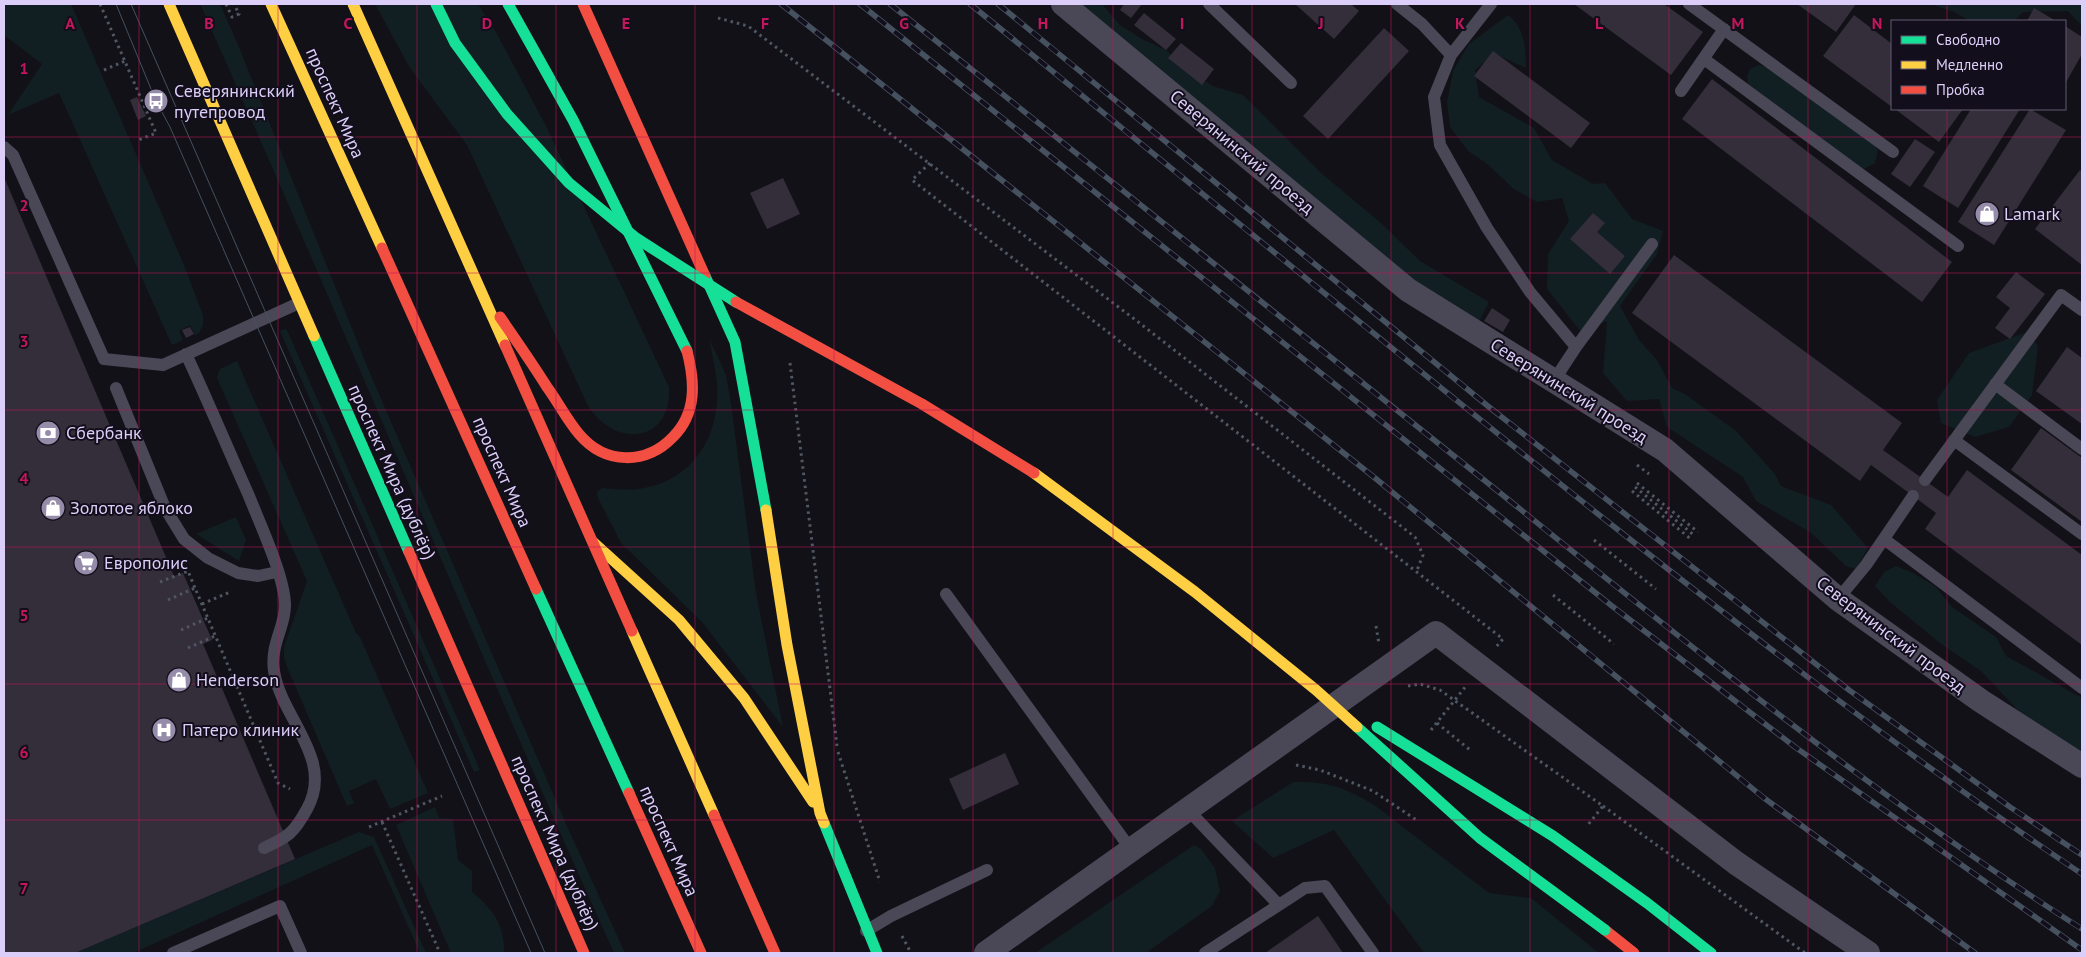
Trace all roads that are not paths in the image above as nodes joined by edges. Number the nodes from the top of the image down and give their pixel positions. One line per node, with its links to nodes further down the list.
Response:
1 (169, 4): 22 (main road, проспект Мира (дублёр))
2 (271, 4): 53 (main road, проспект Мира)
3 (353, 4): 21 (main road)
4 (436, 4): 40 (main road, bridge)
5 (508, 4): 21 (main road)
6 (583, 4): 43 (main road)
7 (1063, 4): 26 (street, Северянинский проезд)
8 (1209, 4): 15 (lane)
9 (1398, 4): 13 (lane)
10 (1491, 4): 13 (lane)
11 (1689, 4): 12 (lane)
12 (1724, 30): 14 (lane); 18 (lane)
13 (1451, 55): 24 (lane)
14 (1704, 59): 16 (lane); 20 (lane)
15 (1291, 83)
16 (1681, 91)
17 (4, 148): 25 (lane)
18 (1893, 152)
19 (1652, 244): 24 (lane)
20 (1958, 246)
21 (480, 287): 35 (main road)
22 (299, 303): 25 (lane); 52 (main road, проспект Мира (дублёр))
23 (2082, 310): 27 (lane)
24 (1576, 347): 26 (lane)
25 (186, 354): 36 (lane)
26 (1553, 382): 38 (street, Северянинский проезд)
27 (1995, 384): 29 (lane); 30 (lane)
28 (116, 388): 36 (lane)
29 (1954, 440): 31 (lane); 33 (lane)
30 (2082, 449)
31 (1925, 480)
32 (1913, 496): 34 (lane)
33 (2082, 534)
34 (1884, 539): 38 (lane); 39 (lane)
35 (593, 542): 43 (main road); 54 (main road)
36 (276, 572): 44 (lane)
37 (946, 594): 45 (lane)
38 (1838, 599): 41 (street, Северянинский проезд)
39 (2082, 688)
40 (1316, 690): 59 (main road, bridge); 60 (main road, bridge)
41 (2082, 766)
42 (1189, 811): 45 (street); 47 (lane); 49 (street)
43 (820, 813): 48 (main road)
44 (264, 848)
45 (1132, 851): 56 (street)
46 (986, 870): 48 (lane)
47 (1278, 904): 57 (lane); 58 (lane)
48 (866, 931): 55 (main road)
49 (1857, 949)
50 (173, 953): 51 (lane)
51 (301, 953)
52 (584, 953)
53 (701, 953)
54 (775, 953)
55 (876, 953)
56 (986, 953)
57 (1206, 953)
58 (1373, 953)
59 (1634, 953)
60 (1711, 953)

